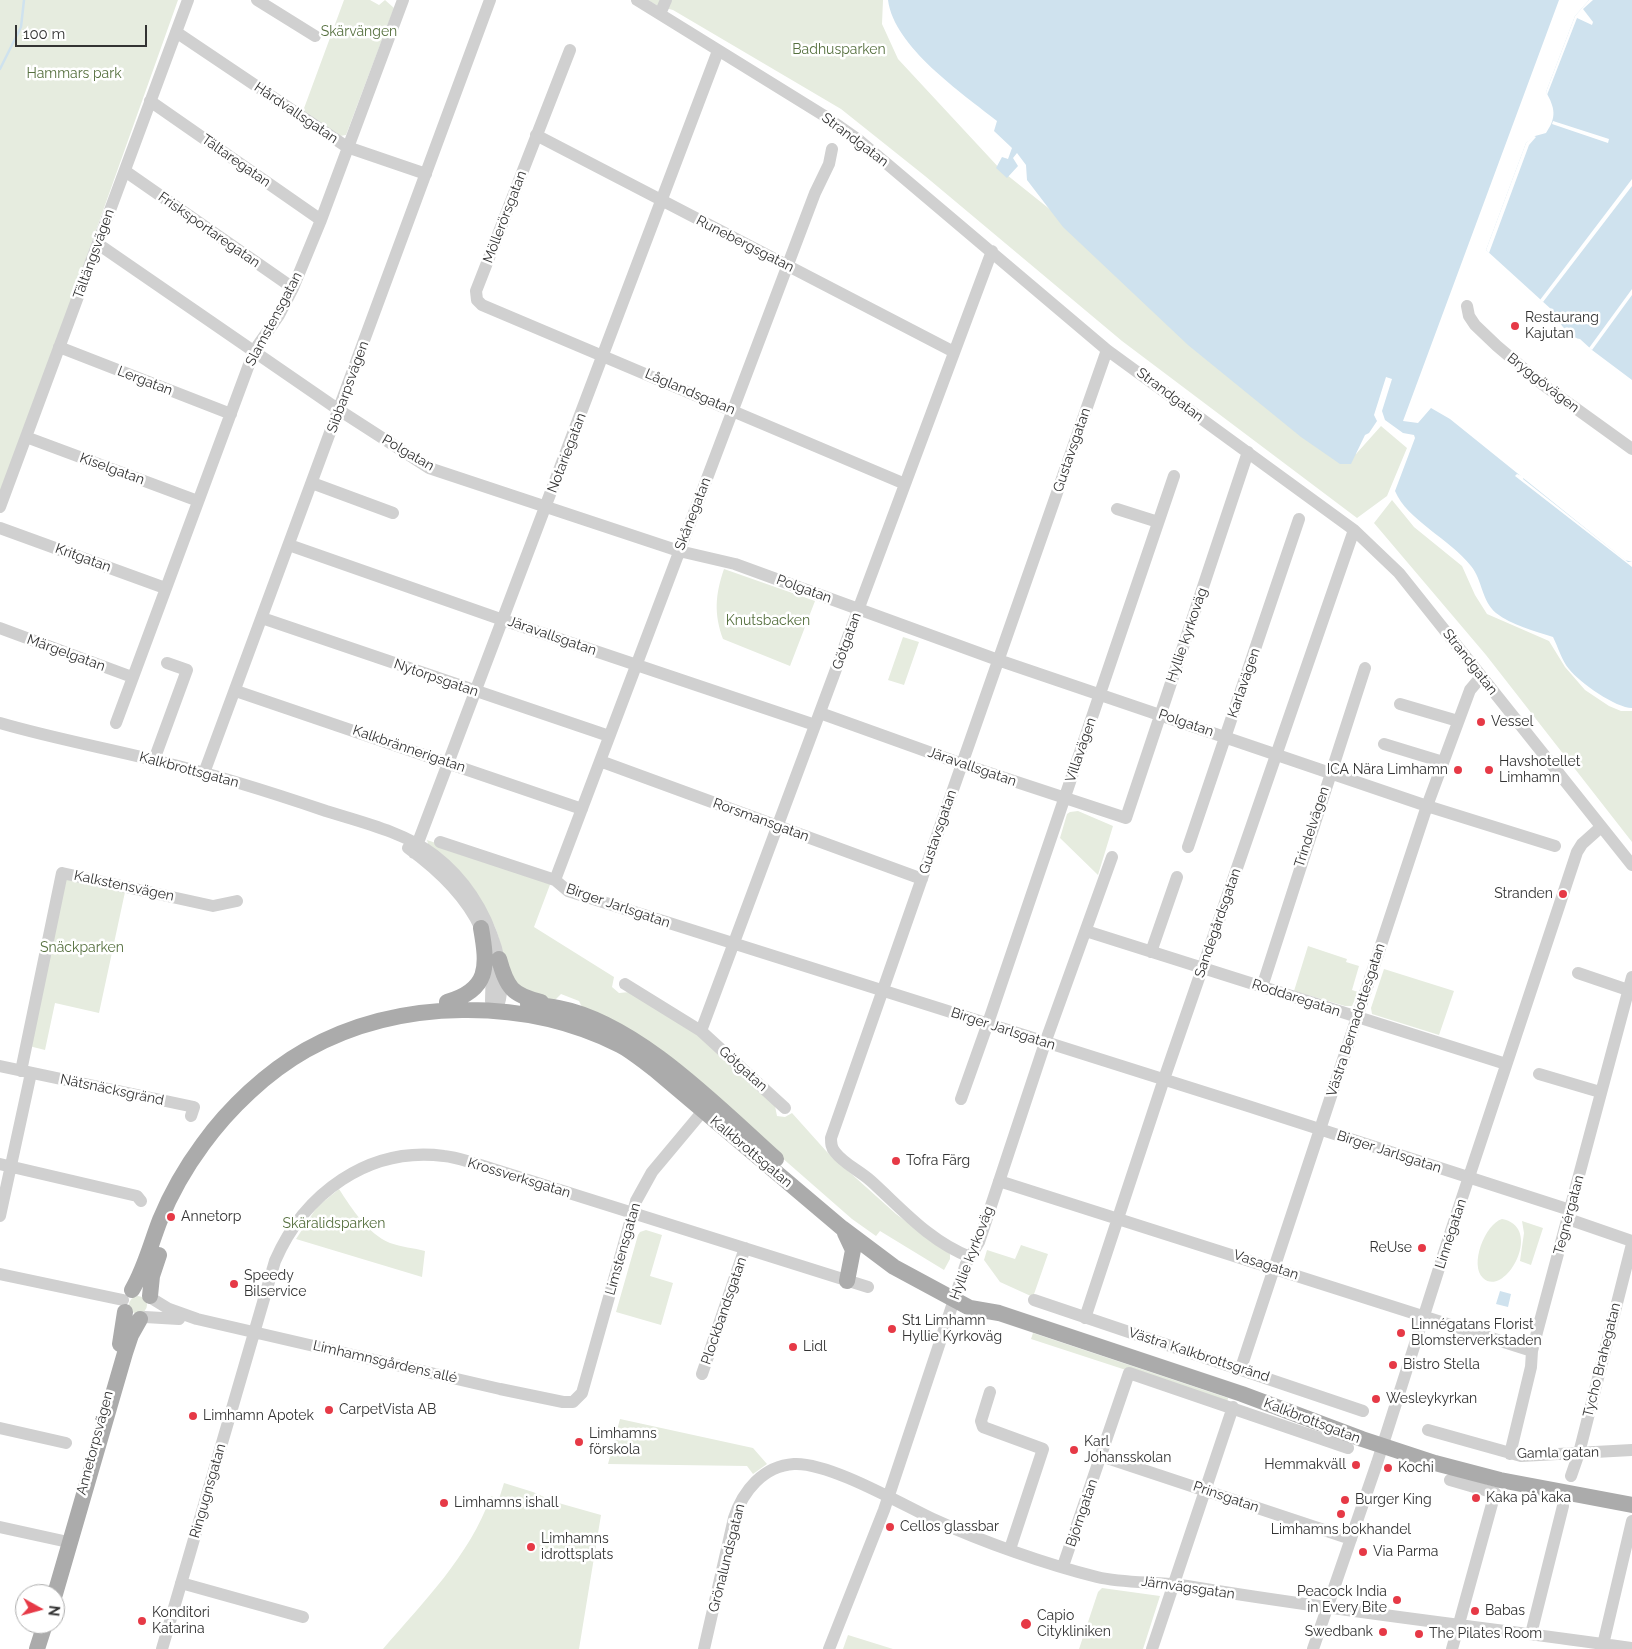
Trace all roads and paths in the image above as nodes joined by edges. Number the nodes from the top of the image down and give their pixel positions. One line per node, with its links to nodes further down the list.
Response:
1 (188, 0): 8 (street, Tältängsvägen)
2 (257, 0): 9 (street)
3 (490, 0): 17 (street, Sibbarpsvägen)
4 (637, 0): 7 (street, Strandgatan)
5 (666, 0): 7 (street)
6 (400, 1): 14 (street, Slamstensgatan)
7 (660, 14): 11 (street, Strandgatan)
8 (176, 32): 12 (street, Tältängsvägen); 14 (street, Hårdvallsgatan)
9 (315, 36)
10 (570, 50): 13 (street, Möllerörsgatan)
11 (718, 51): 18 (street, Notariegatan); 21 (street, Strandgatan)
12 (150, 101): 16 (street, Tältängsvägen); 19 (street, Tältaregatan)
13 (536, 135): 18 (street, Runebergsgatan); 24 (street, Möllerörsgatan)
14 (347, 147): 17 (street, Hårdvallsgatan); 19 (street, Slamstensgatan)
15 (832, 149): 22 (street, Skånegatan)
16 (125, 171): 20 (street, Tältängsvägen); 23 (street, Frisksportaregatan)
17 (426, 174): 31 (street, Sibbarpsvägen)
18 (662, 201): 22 (street, Runebergsgatan); 30 (street, Notariegatan)
19 (321, 220): 23 (street, Slamstensgatan)
20 (98, 244): 26 (street, Tältängsvägen); 28 (street, Polgatan)
21 (992, 251): 27 (street, Strandgatan); 29 (street, Götgatan)
22 (788, 265): 29 (street, Runebergsgatan); 32 (street, Skånegatan)
23 (293, 288): 28 (street, Slamstensgatan)
24 (477, 300): 30 (street, Låglandsgatan)
25 (1467, 306): 35 (street, Bryggövägen)
26 (59, 347): 33 (street, Lergatan); 34 (street, Tältängsvägen)
27 (1107, 350): 36 (street, Strandgatan); 56 (street, Gustavsgatan)
28 (254, 351): 31 (street, Polgatan); 33 (street, Slamstensgatan)
29 (954, 352): 39 (street, Götgatan)
30 (604, 355): 32 (street, Låglandsgatan); 42 (street, Notariegatan)
31 (339, 410): 38 (street, Sibbarpsvägen); 42 (street, Polgatan)
32 (733, 410): 39 (street, Låglandsgatan); 50 (street, Skånegatan)
33 (230, 414): 40 (street, Slamstensgatan)
34 (26, 437): 40 (street, Kiselgatan); 41 (street, Tältängsvägen)
35 (1632, 449)
36 (1248, 452): 48 (street, Strandgatan); 66 (street, Hyllie kyrkoväg)
37 (1174, 476): 46 (street, Villavägen)
38 (312, 483): 44 (street); 49 (street, Sibbarpsvägen)
39 (905, 484): 52 (street, Götgatan)
40 (198, 501): 51 (street, Slamstensgatan)
41 (0, 507)
42 (546, 507): 50 (street, Polgatan); 54 (street, Notariegatan)
43 (1117, 509): 46 (street)
44 (393, 512)
45 (1299, 519): 72 (street, Karlavägen)
46 (1158, 522): 64 (street, Villavägen)
47 (0, 528): 51 (street, Kritgatan)
48 (1354, 530): 61 (street, Strandgatan); 74 (street, Sandegårdsgatan)
49 (289, 545): 53 (street, Sibbarpsvägen); 54 (street, Järavallsgatan)
50 (680, 551): 52 (street, Polgatan); 58 (street, Skånegatan)
51 (165, 588): 60 (street, Slamstensgatan)
52 (859, 608): 56 (street, Polgatan); 67 (street, Götgatan)
53 (262, 618): 62 (street, Sibbarpsvägen); 63 (street, Nytorpsgatan)
54 (504, 620): 58 (street, Järavallsgatan); 63 (street, Notariegatan)
55 (0, 628): 60 (street, Märgelgatan)
56 (998, 660): 64 (street, Polgatan); 79 (street, Gustavsgatan)
57 (167, 663): 75 (street)
58 (636, 665): 67 (street, Järavallsgatan); 71 (street, Skånegatan)
59 (1364, 668): 80 (street, Trindelvägen)
60 (132, 677): 70 (street, Slamstensgatan)
61 (1481, 677): 68 (street, Västra Bernadottesgatan); 87 (street, Strandgatan)
62 (236, 691): 78 (street, Kalkbrännerigatan); 81 (street, Sibbarpsvägen)
63 (476, 692): 71 (street, Nytorpsgatan); 78 (street, Notariegatan)
64 (1100, 694): 66 (street, Polgatan); 82 (street, Villavägen)
65 (1400, 704): 68 (street)
66 (1160, 714): 72 (street, Polgatan); 85 (street, Hyllie kyrkoväg)
67 (818, 719): 79 (street, Järavallsgatan); 86 (street, Götgatan)
68 (1458, 721): 77 (street, Västra Bernadottesgatan)
69 (0, 723): 75 (street, Kalkbrottsgatan)
70 (116, 723)
71 (609, 736): 76 (street, Skånegatan)
72 (1226, 737): 74 (street, Polgatan); 90 (street, Karlavägen)
73 (1384, 744): 77 (street)
74 (1276, 754): 80 (street, Polgatan); 103 (street, Sandegårdsgatan)
75 (154, 760): 81 (street, Kalkbrottsgatan)
76 (600, 761): 84 (street, Skånegatan); 86 (street, Rorsmansgatan)
77 (1443, 762): 83 (street, Västra Bernadottesgatan)
78 (450, 763): 84 (street, Kalkbrännerigatan); 91 (street, Notariegatan)
79 (962, 764): 82 (street, Järavallsgatan); 95 (street, Gustavsgatan)
80 (1330, 772): 83 (street, Polgatan); 107 (street, Trindelvägen)
81 (204, 773): 91 (street, Kalkbrottsgatan)
82 (1065, 799): 85 (street, Järavallsgatan); 114 (street, Villavägen)
83 (1427, 806): 89 (street, Polgatan); 113 (street, Västra Bernadottesgatan)
84 (582, 809): 96 (street, Skånegatan)
85 (1126, 818)
86 (778, 826): 95 (street, Rorsmansgatan); 100 (street, Götgatan)
87 (1602, 827): 93 (street, Strandgatan); 118 (street, Linnégatan)
88 (440, 842): 96 (street, Birger Jarlsgatan)
89 (1555, 846)
90 (1188, 847)
91 (416, 849): 98 (street, Kalkbrottsgatan); 102 (street, Kalkbrottsgatan)
92 (1112, 857): 99 (street, Hyllie kyrkoväg)
93 (1632, 865)
94 (1177, 877): 101 (street)
95 (922, 879): 109 (street, Gustavsgatan)
96 (555, 880): 100 (street, Birger Jarlsgatan)
97 (237, 901): 120 (street, Kalkstensvägen)
98 (482, 928): 110 (main road); 111 (street, Kalkbrottsgatan)
99 (1086, 931): 101 (street, Roddaregatan); 116 (street, Hyllie kyrkoväg)
100 (734, 943): 109 (street, Birger Jarlsgatan); 115 (street, Götgatan)
101 (1152, 952): 103 (street, Roddaregatan)
102 (499, 959): 111 (street, Kalkbrottsgatan); 112 (main road)
103 (1202, 968): 107 (street, Roddaregatan); 122 (street, Sandegårdsgatan)
104 (1578, 973): 108 (street)
105 (1632, 977): 108 (street, Tegnérgatan)
106 (624, 984): 115 (street, Götgatan)
107 (1262, 987): 113 (street, Roddaregatan)
108 (1628, 990): 123 (street, Tegnérgatan)
109 (883, 991): 114 (street, Birger Jarlsgatan); 141 (street, Gustavsgatan)
110 (447, 1002): 111 (main road, Kalkbrottsgatan); 117 (main road, Kalkbrottsgatan)
111 (496, 1004): 112 (main road, Kalkbrottsgatan); 117 (main road, Annetorpsvägen); 126 (main road, Kalkbrottsgatan)
112 (560, 1008): 146 (main road, Kalkbrottsgatan)
113 (1356, 1017): 118 (street, Roddaregatan); 129 (street, Västra Bernadottesgatan)
114 (988, 1023): 116 (street, Birger Jarlsgatan); 124 (street, Villavägen)
115 (701, 1031): 125 (street, Götgatan)
116 (1045, 1043): 122 (street, Birger Jarlsgatan); 132 (street, Hyllie kyrkoväg)
117 (306, 1050): 128 (main road, Annetorpsvägen)
118 (1506, 1064): 131 (street, Linnégatan)
119 (0, 1066): 120 (street)
120 (26, 1072): 127 (street, Nätsnäcksgränd); 130 (street, Kalkstensvägen)
121 (1539, 1074): 123 (street)
122 (1164, 1079): 129 (street, Birger Jarlsgatan); 137 (street, Sandegårdsgatan)
123 (1600, 1092): 135 (street, Tegnérgatan)
124 (961, 1099)
125 (785, 1108)
126 (703, 1111): 134 (street, Limstensgatan); 138 (main road, Kalkbrottsgatan)
127 (191, 1116)
128 (226, 1117): 147 (main road, Annetorpsvägen); 149 (main road, Annetorpsvägen)
129 (1320, 1130): 131 (street, Birger Jarlsgatan); 142 (street, Västra Bernadottesgatan)
130 (5, 1165): 133 (street); 136 (street, Kalkstensvägen)
131 (1469, 1178): 135 (street, Birger Jarlsgatan); 150 (street, Linnégatan)
132 (999, 1181): 137 (street, Vasagatan); 141 (street, Hyllie kyrkoväg)
133 (141, 1202)
134 (633, 1212): 140 (street, Krossverksgatan); 154 (street, Krossverksgatan); 159 (street, Limstensgatan)
135 (1569, 1214): 139 (street, Birger Jarlsgatan); 155 (street, Tegnérgatan)
136 (0, 1216)
137 (1117, 1217): 142 (street, Vasagatan); 152 (street, Sandegårdsgatan)
138 (842, 1228): 144 (main road); 146 (main road, Kalkbrottsgatan)
139 (1632, 1243): 169 (street, Tycho Brahegatan)
140 (745, 1248): 144 (street, Krossverksgatan); 157 (street, Plockbandsgatan)
141 (970, 1257): 146 (street, Hyllie kyrkoväg)
142 (1274, 1268): 150 (street, Vasagatan); 156 (street, Västra Bernadottesgatan)
143 (0, 1274): 149 (street)
144 (847, 1281): 145 (street, Krossverksgatan)
145 (868, 1286)
146 (956, 1296): 165 (main road, Kalkbrottsgatan); 175 (street, Hyllie kyrkoväg)
147 (151, 1297): 149 (main road); 151 (main road, Annetorpsvägen); 153 (street, Limhamnsgårdens allé)
148 (1034, 1300): 152 (street, Västra Kalkbrottsgränd)
149 (127, 1301): 151 (main road); 181 (main road, Annetorpsvägen)
150 (1424, 1316): 155 (street, Vasagatan); 165 (street, Linnégatan)
151 (143, 1318): 153 (street, Limhamnsgårdens allé); 184 (main road, Annetorpsvägen)
152 (1085, 1318): 156 (street, Västra Kalkbrottsgränd)
153 (197, 1319): 154 (street, Limhamnsgårdens allé)
154 (253, 1332): 159 (street, Limhamnsgårdens allé); 185 (street, Ringugnsgatan)
155 (1532, 1352): 168 (street, Tegnérgatan)
156 (1241, 1368): 161 (street, Västra Kalkbrottsgränd)
157 (702, 1374)
158 (990, 1392): 182 (street)
159 (573, 1402)
160 (1233, 1407): 166 (street); 170 (street, Björngatan); 174 (street)
161 (1363, 1411)
162 (0, 1428): 164 (street)
163 (1428, 1430): 168 (street, Gamla gatan)
164 (66, 1443)
165 (1382, 1446): 176 (main road, Kalkbrottsgatan); 180 (street, Linnégatan)
166 (1348, 1448)
167 (1632, 1450): 169 (street, Gamla gatan)
168 (1510, 1454): 169 (street, Gamla gatan)
169 (1579, 1454): 172 (street, Tycho Brahegatan)
170 (1102, 1456): 174 (street, Prinsgatan); 183 (street, Björngatan)
171 (764, 1474): 175 (street, Järnvägsgatan); 197 (street, Grönalundsgatan)
172 (1571, 1476)
173 (1450, 1480): 190 (street)
174 (1205, 1490): 180 (street, Prinsgatan); 187 (street)
175 (888, 1496): 182 (street, Järnvägsgatan); 198 (street, Hyllie kyrkoväg)
176 (1632, 1505)
177 (1563, 1506): 192 (street)
178 (1632, 1521): 193 (street)
179 (0, 1527): 181 (street)
180 (1351, 1539): 188 (street, Linnégatan)
181 (68, 1542): 184 (main road, Annetorpsvägen)
182 (1010, 1549): 183 (street, Järnvägsgatan)
183 (1063, 1566): 187 (street, Järnvägsgatan)
184 (62, 1574): 186 (main road, Annetorpsvägen)
185 (181, 1583): 189 (street); 196 (street, Ringugnsgatan)
186 (58, 1584)
187 (1175, 1584): 188 (street, Järnvägsgatan); 199 (street)
188 (1328, 1608): 190 (street, Järnvägsgatan); 200 (street, Linnégatan)
189 (303, 1617)
190 (1458, 1624): 192 (street, Järnvägsgatan); 201 (street)
191 (42, 1634): 195 (main road)
192 (1531, 1634): 193 (street, Järnvägsgatan)
193 (1602, 1646): 194 (street, Järnvägsgatan)
194 (1632, 1648)
195 (37, 1649)
196 (162, 1649)
197 (704, 1649)
198 (829, 1649)
199 (1152, 1649)
200 (1313, 1649)
201 (1452, 1649)

